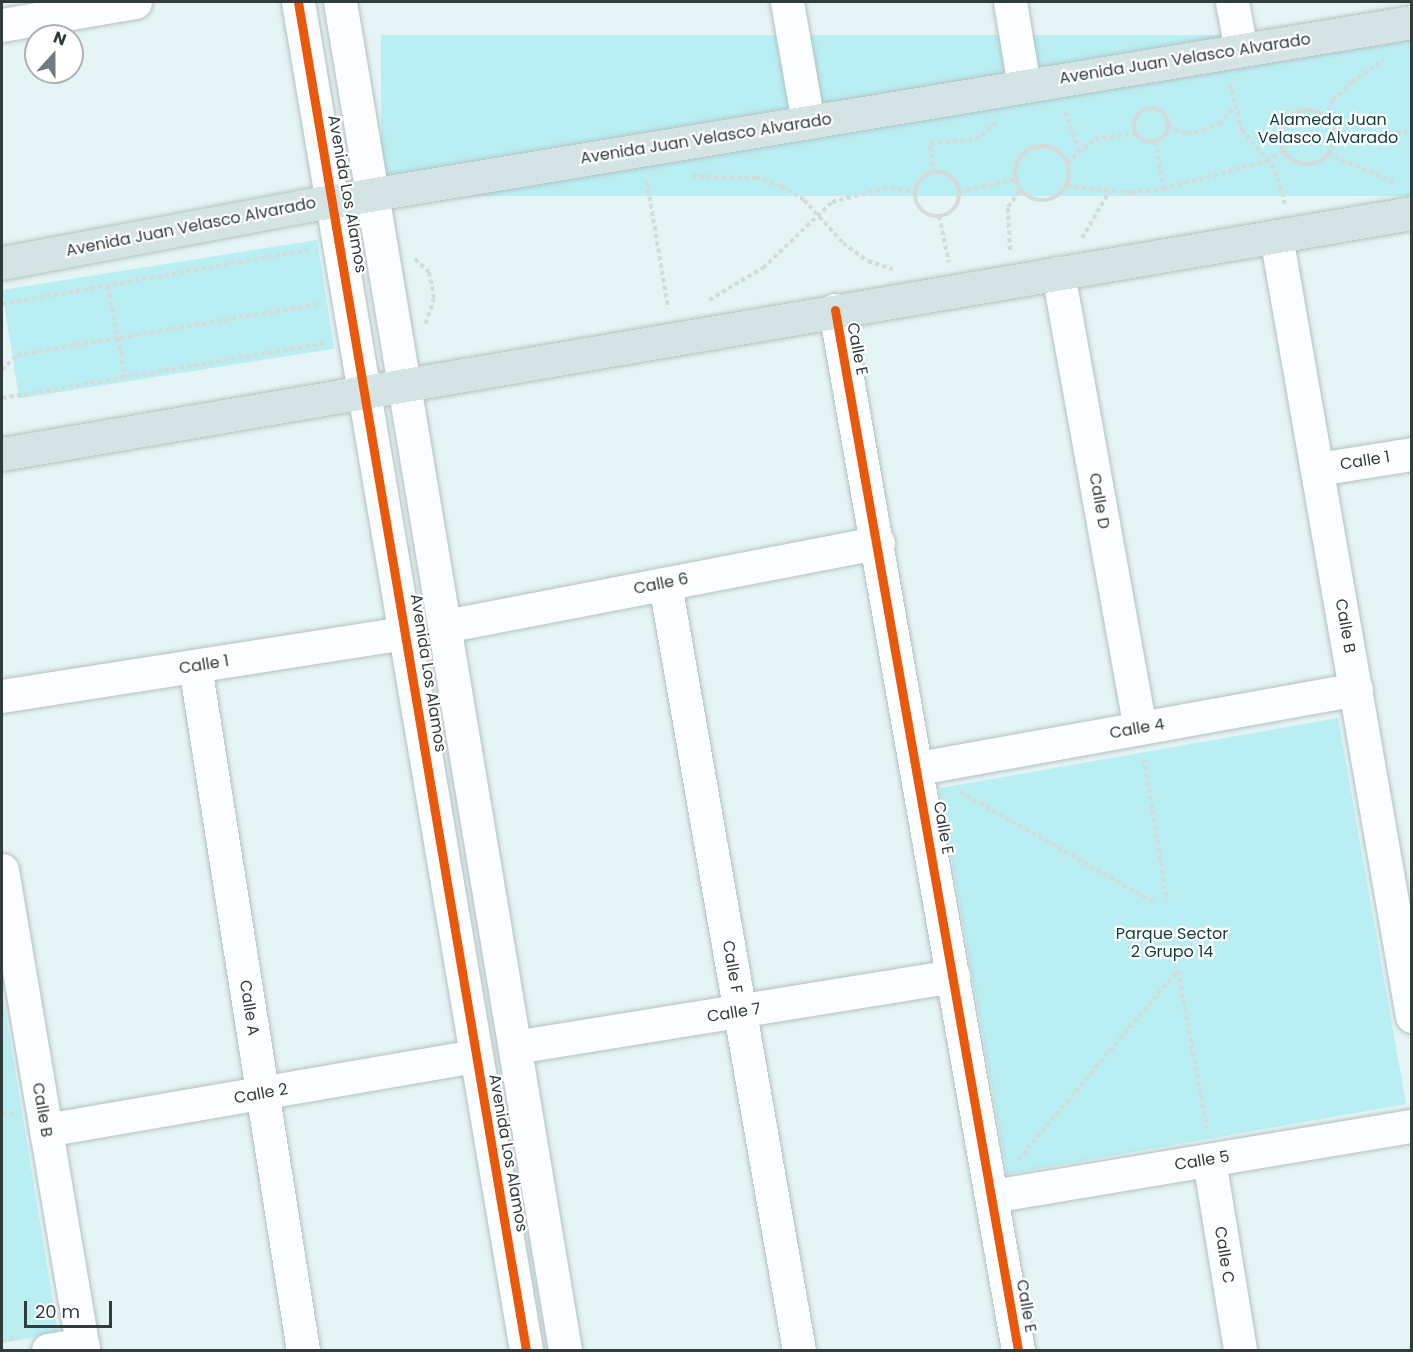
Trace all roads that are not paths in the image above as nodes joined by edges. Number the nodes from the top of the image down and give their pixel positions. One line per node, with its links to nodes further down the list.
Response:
1 (135, 2): 7 (street)
2 (298, 2): 15 (street, Avenida Los Alamos)
3 (340, 2): 13 (street, Avenida Los Alamos)
4 (787, 2): 12 (street)
5 (1010, 2): 11 (street)
6 (1232, 2): 10 (street)
7 (82, 6): 9 (street)
8 (1412, 22): 10 (main road, Avenida Juan Velasco Alvarado)
9 (2, 25)
10 (1236, 51): 11 (main road, Avenida Juan Velasco Alvarado)
11 (1024, 86): 12 (main road, Avenida Juan Velasco Alvarado)
12 (808, 122): 13 (main road, Avenida Juan Velasco Alvarado)
13 (371, 195): 15 (main road, Avenida Juan Velasco Alvarado); 20 (street, Avenida Los Alamos)
14 (1406, 199): 16 (main road)
15 (333, 201): 17 (main road, Avenida Juan Velasco Alvarado); 21 (street, Avenida Los Alamos)
16 (1282, 235): 18 (main road); 24 (street, Calle B)
17 (2, 263)
18 (1058, 273): 19 (main road); 32 (street, Calle D)
19 (835, 310): 20 (main road); 25 (street, Calle E)
20 (406, 382): 21 (main road); 27 (street, Avenida Los Alamos)
21 (367, 389): 22 (main road); 28 (street, Avenida Los Alamos)
22 (2, 454)
23 (1412, 454): 24 (street, Calle 1)
24 (1318, 469): 30 (street, Calle B)
25 (878, 543): 26 (street, Calle 6); 33 (street, Calle E)
26 (665, 584): 27 (street, Calle 6); 38 (street, Calle F)
27 (445, 626): 40 (street, Avenida Los Alamos)
28 (406, 633): 29 (street, Calle 1); 41 (street, Avenida Los Alamos)
29 (195, 666): 31 (street, Calle 1); 42 (street, Calle A)
30 (1356, 689): 32 (street, Calle 4); 35 (street, Calle B)
31 (2, 696)
32 (1143, 749): 33 (street, Calle 4)
33 (918, 768): 37 (street, Calle E)
34 (2, 870): 36 (street, Calle B)
35 (1402, 903): 39 (street, Calle B)
36 (5, 918): 44 (street, Calle B)
37 (953, 976): 38 (street, Calle 7); 46 (street, Calle E)
38 (740, 1013): 40 (street, Calle 7); 52 (street, Calle F)
39 (1412, 1016)
40 (515, 1047): 51 (street, Avenida Los Alamos)
41 (476, 1056): 42 (street, Calle 2); 50 (street, Avenida Los Alamos)
42 (262, 1094): 44 (street, Calle 2); 49 (street, Calle A)
43 (1412, 1126): 45 (street, Calle 5)
44 (46, 1130): 47 (street, Calle B)
45 (1209, 1144): 46 (street, Calle 5); 54 (street, Calle C)
46 (992, 1196): 53 (street, Calle E)
47 (83, 1347): 48 (street)
48 (48, 1350)
49 (303, 1350)
50 (526, 1350)
51 (565, 1350)
52 (799, 1350)
53 (1018, 1350)
54 (1240, 1350)

